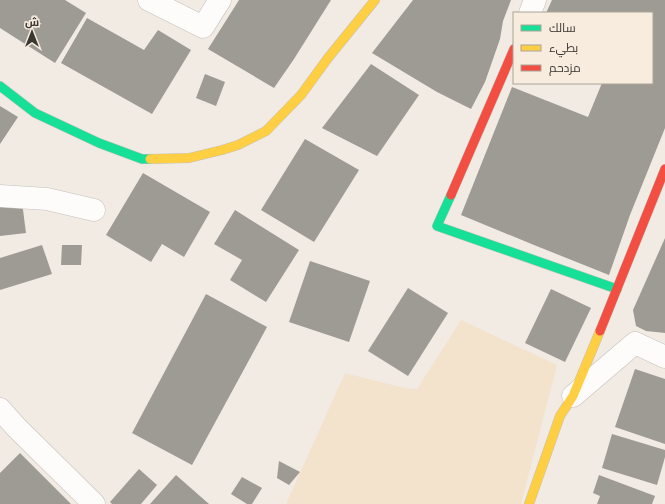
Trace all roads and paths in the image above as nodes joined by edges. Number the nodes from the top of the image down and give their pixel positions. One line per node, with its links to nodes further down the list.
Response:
1 (149, 0): 2 (street)
2 (220, 0)
3 (375, 0): 7 (street)
4 (535, 0): 5 (street)
5 (530, 12)
6 (513, 51): 11 (street)
7 (0, 86)
8 (665, 169): 11 (street)
9 (0, 196): 10 (street)
10 (94, 210)
11 (617, 290): 13 (street)
12 (665, 357): 13 (street)
13 (573, 396): 16 (street)
14 (0, 409): 15 (street)
15 (94, 504)
16 (529, 504)

